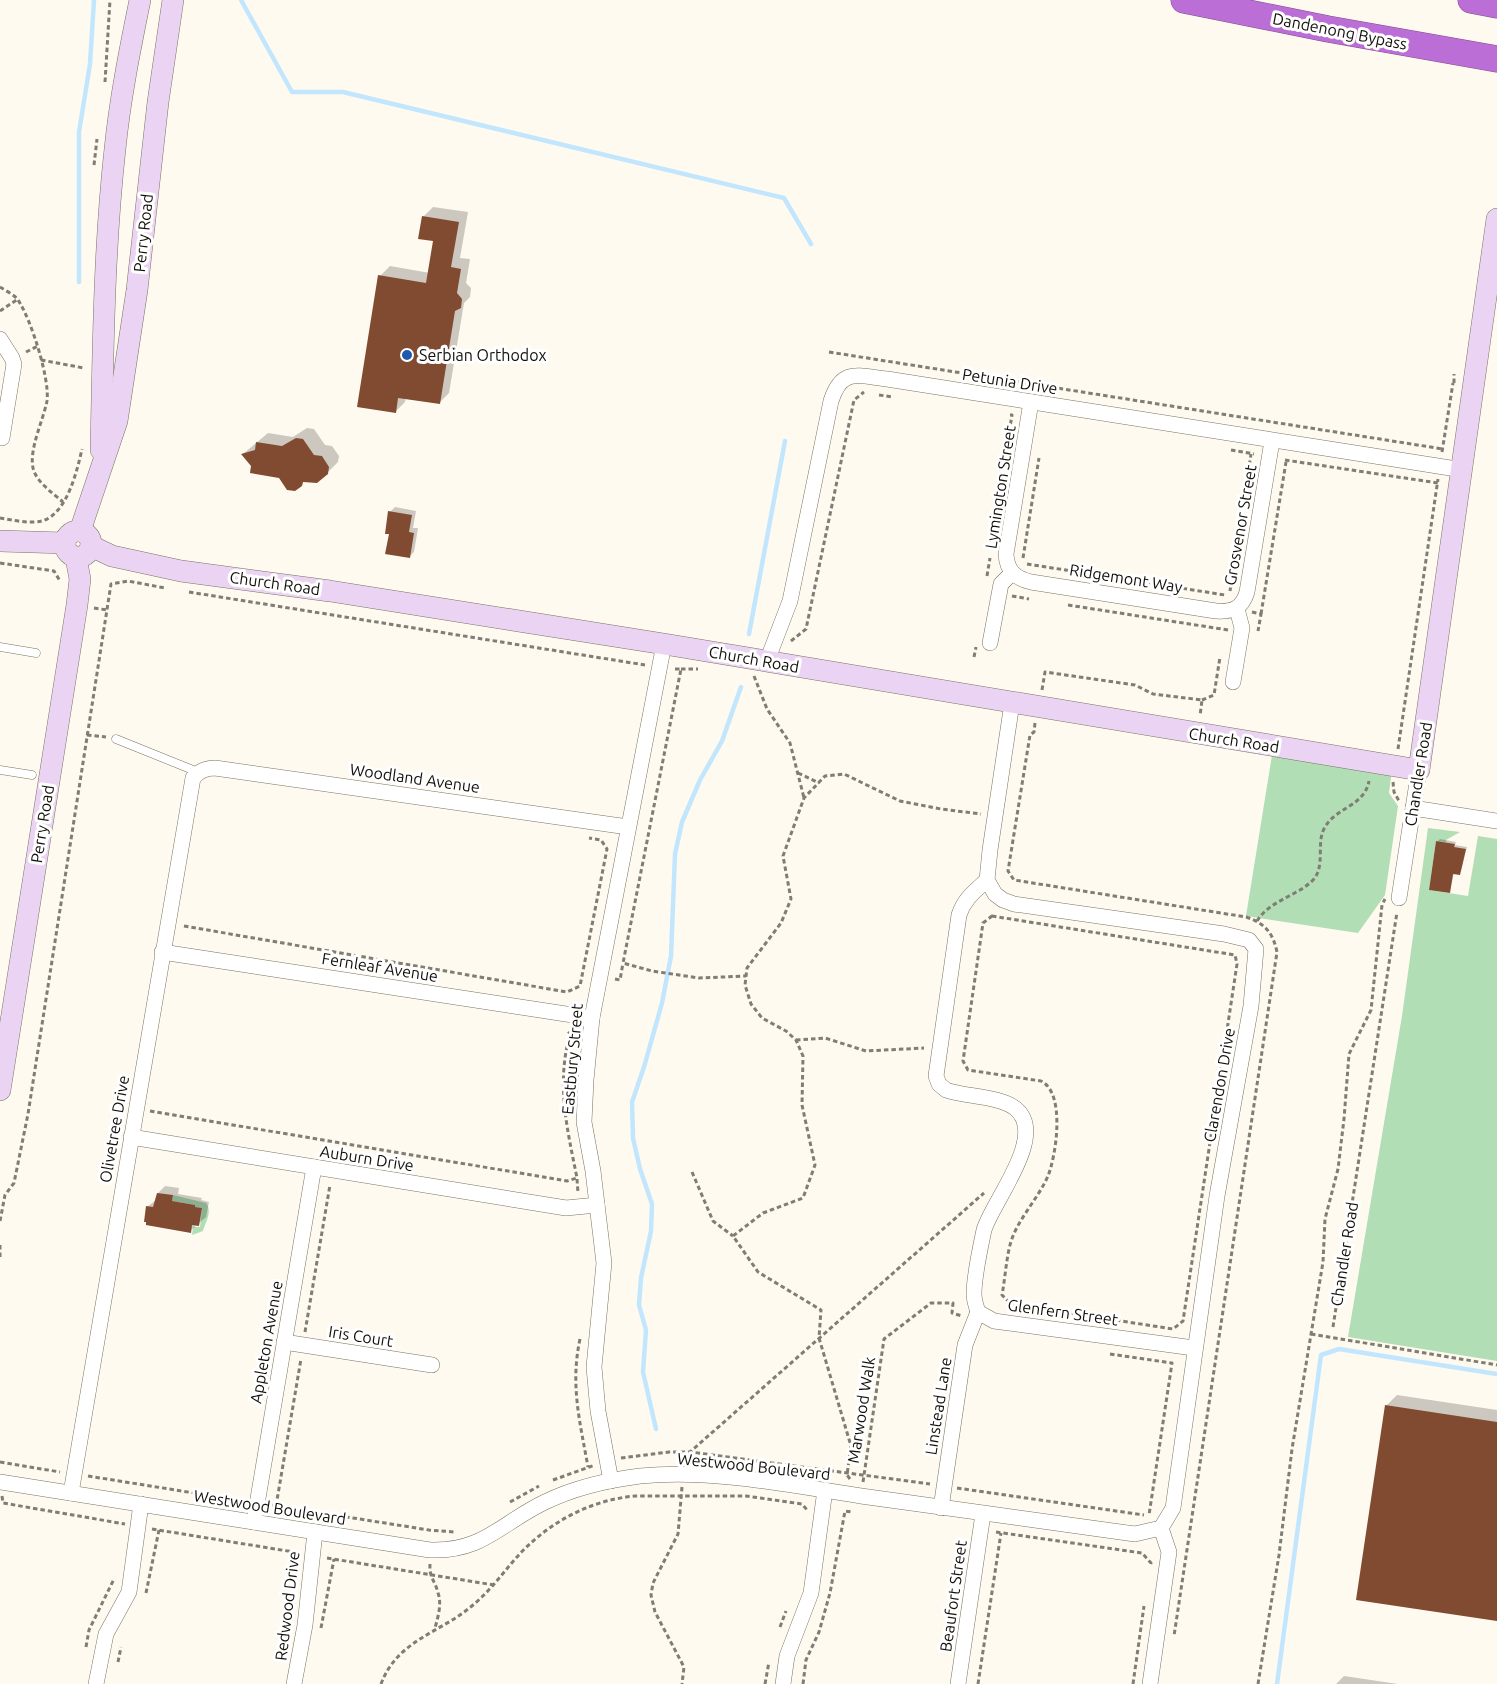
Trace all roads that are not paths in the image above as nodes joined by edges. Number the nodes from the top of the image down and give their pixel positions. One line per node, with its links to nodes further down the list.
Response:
1 (140, 0): 12 (main road, Perry Road)
2 (173, 0): 12 (main road, Perry Road)
3 (1184, 0): 6 (highway, Dandenong Bypass)
4 (1471, 0): 5 (highway)
5 (1497, 5)
6 (1497, 59)
7 (1497, 219): 13 (main road, Chandler Road)
8 (0, 339): 10 (street)
9 (1031, 402): 11 (street, Petunia Drive); 16 (street, Lymington Street); 22 (street, Petunia Drive)
10 (0, 438)
11 (1272, 441): 13 (street, Petunia Drive); 17 (street, Grosvenor Street)
12 (101, 464): 15 (main road, Perry Road)
13 (1463, 470): 27 (main road, Chandler Road)
14 (0, 541): 15 (main road, Church Road)
15 (78, 544): 18 (main road, Church Road); 37 (main road, Perry Road)
16 (1012, 573): 17 (street, Ridgemont Way); 19 (street)
17 (1233, 602): 23 (street, Grosvenor Street)
18 (664, 644): 22 (main road, Church Road); 32 (street, Eastbury Street)
19 (983, 645)
20 (0, 647): 21 (lane)
21 (36, 653)
22 (766, 661): 24 (main road, Church Road)
23 (1233, 682)
24 (1012, 703): 27 (main road, Church Road); 33 (street)
25 (116, 739): 28 (lane)
26 (0, 770): 29 (lane)
27 (1419, 770): 30 (street, Chandler Road)
28 (198, 772): 32 (street, Woodland Avenue); 35 (street, Olivetree Drive)
29 (32, 775)
30 (1409, 808): 31 (street); 34 (street, Chandler Road)
31 (1497, 821)
32 (628, 827): 36 (street, Eastbury Street)
33 (987, 880): 41 (street); 43 (street, Clarendon Drive)
34 (1393, 898)
35 (169, 953): 36 (street, Fernleaf Avenue); 38 (street, Olivetree Drive)
36 (592, 1018): 40 (street, Eastbury Street)
37 (0, 1090)
38 (138, 1138): 39 (street, Auburn Drive); 48 (street, Olivetree Drive)
39 (314, 1167): 40 (street, Auburn Drive); 42 (street, Appleton Avenue)
40 (597, 1205): 45 (street, Eastbury Street)
41 (978, 1312): 43 (street, Glenfern Street); 50 (street, Linstead Lane)
42 (284, 1342): 44 (street, Iris Court); 52 (street, Appleton Avenue)
43 (1194, 1348): 53 (street, Clarendon Drive)
44 (432, 1365)
45 (611, 1481): 47 (street, Westwood Boulevard); 54 (street, Westwood Boulevard)
46 (1, 1483): 48 (street, Westwood Boulevard)
47 (825, 1490): 50 (street, Westwood Boulevard); 57 (street)
48 (71, 1493): 49 (street, Westwood Boulevard)
49 (141, 1504): 52 (street, Westwood Boulevard); 55 (street)
50 (941, 1508): 51 (street, Westwood Boulevard)
51 (983, 1514): 53 (street, Westwood Boulevard); 58 (street, Beaufort Street)
52 (254, 1522): 54 (street, Westwood Boulevard)
53 (1161, 1528): 59 (street)
54 (315, 1532): 56 (street, Redwood Drive)
55 (96, 1684)
56 (294, 1684)
57 (783, 1684)
58 (958, 1684)
59 (1150, 1684)

